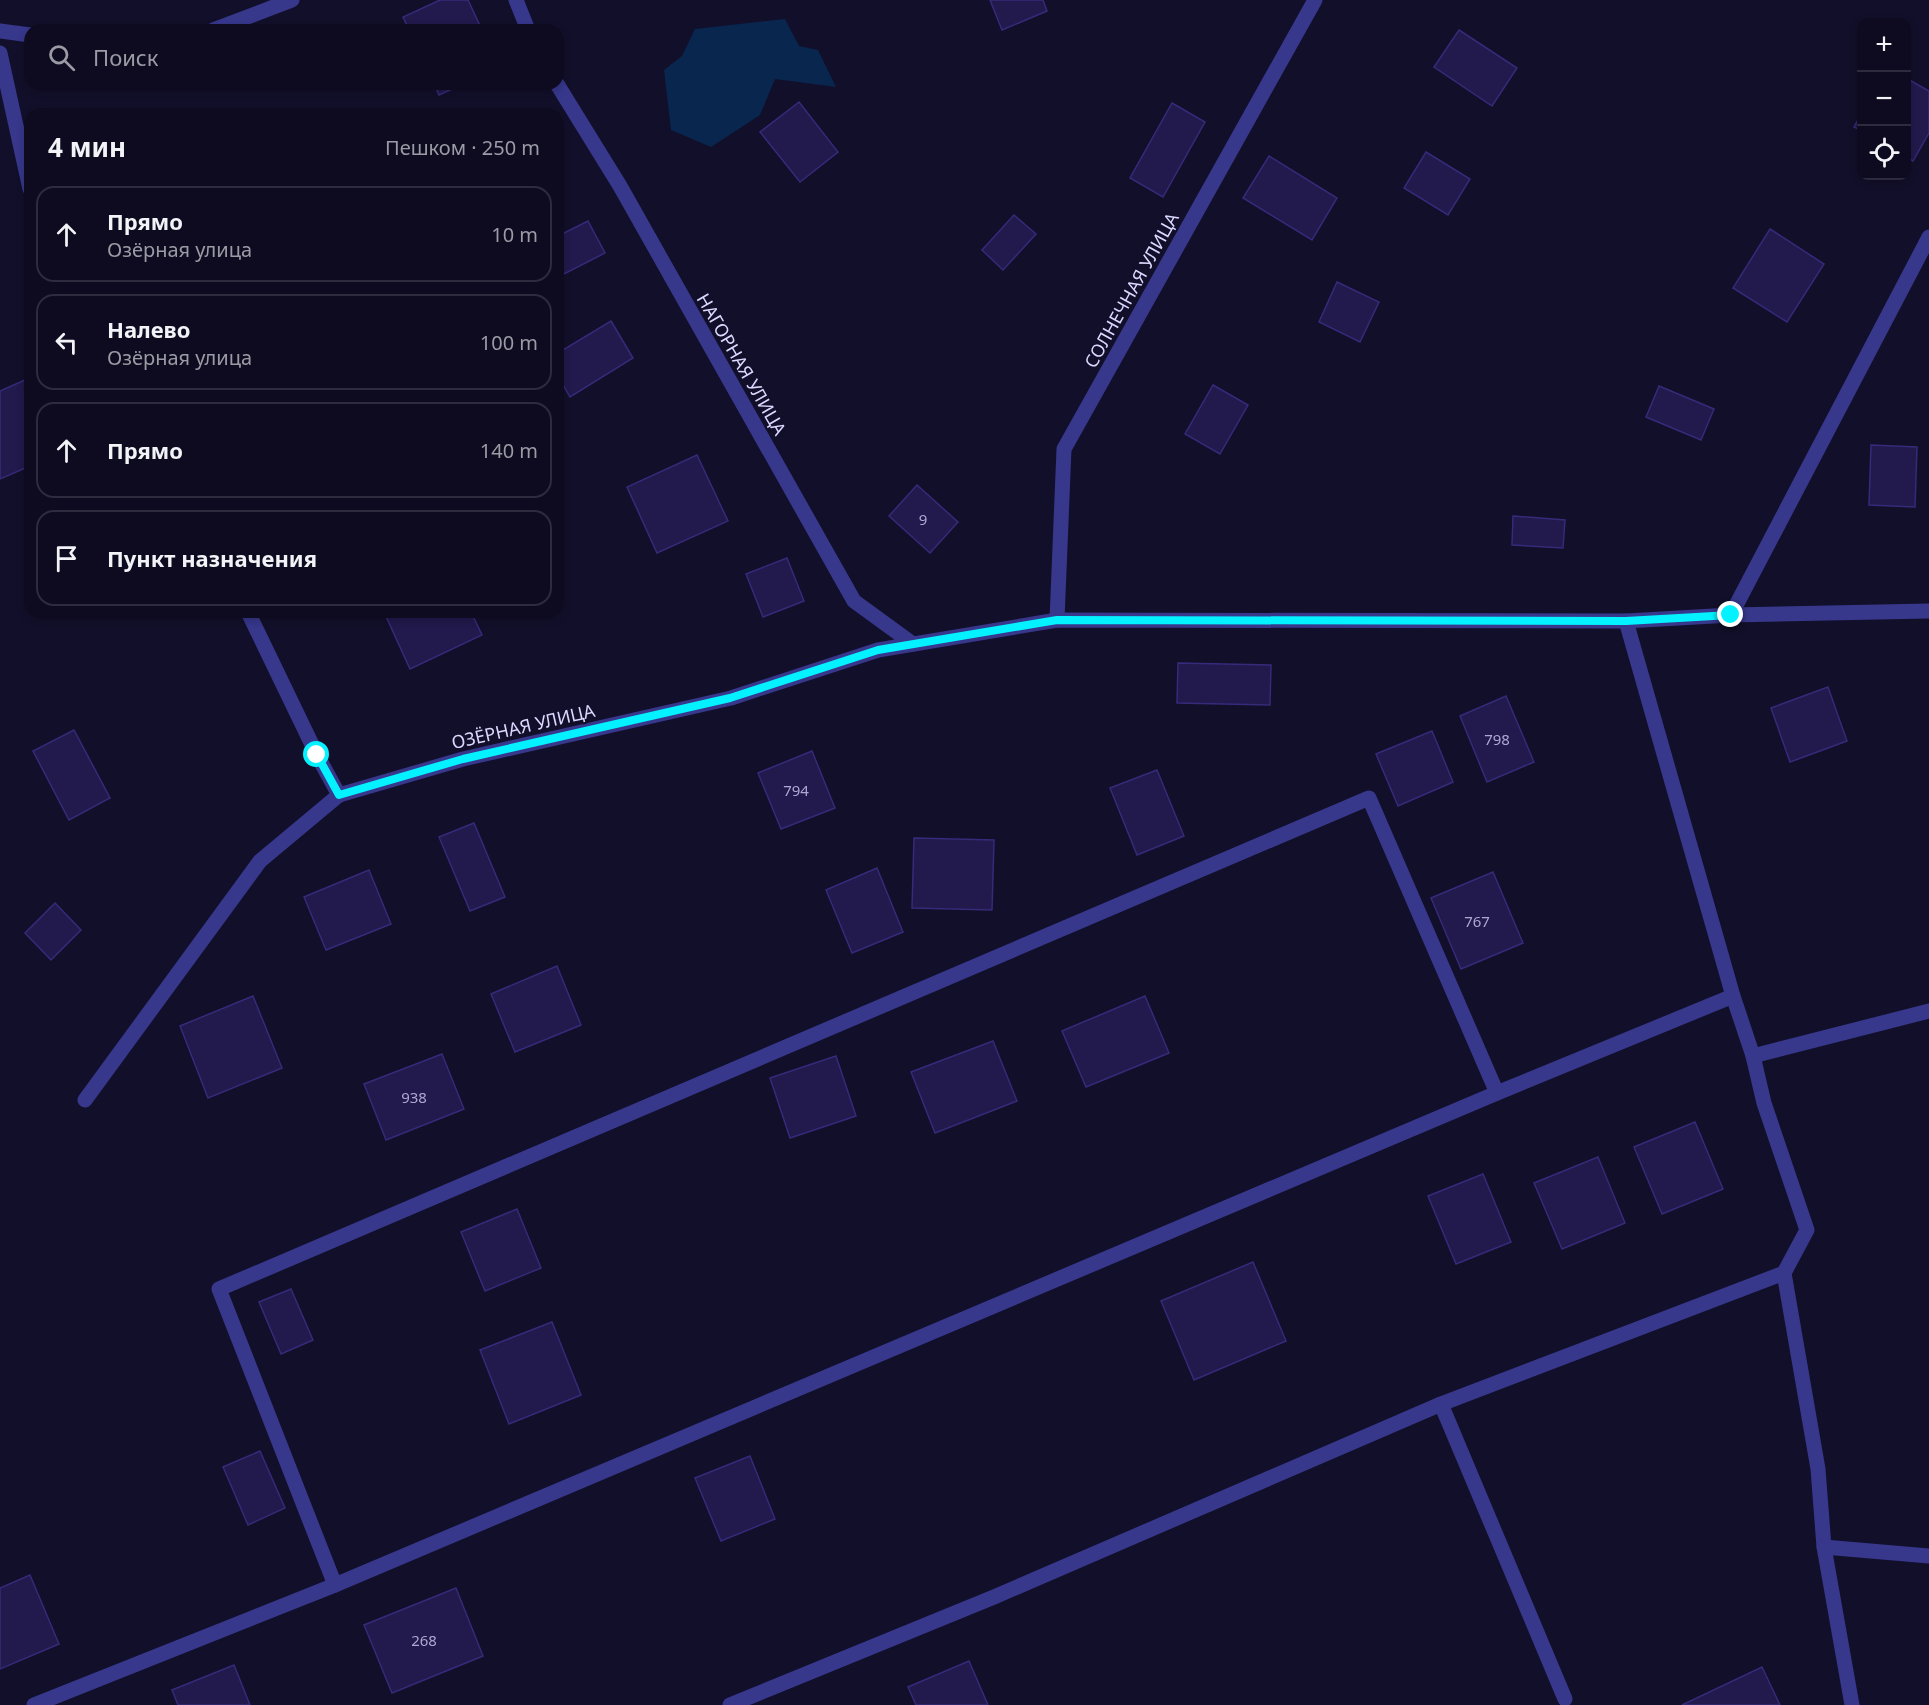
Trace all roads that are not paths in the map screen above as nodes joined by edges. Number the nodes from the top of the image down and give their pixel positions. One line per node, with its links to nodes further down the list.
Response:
1 (292, 0): 4 (street)
2 (516, 0): 5 (street)
3 (1315, 0): 15 (street, СОЛНЕЧНАЯ УЛИЦА)
4 (229, 24)
5 (526, 24)
6 (0, 31): 7 (street)
7 (24, 34)
8 (0, 53): 10 (street)
9 (561, 90): 17 (street, НАГОРНАЯ УЛИЦА)
10 (24, 162)
11 (1929, 237): 13 (street)
12 (1929, 611): 13 (street, ОЗЁРНАЯ УЛИЦА)
13 (1731, 615): 16 (street, ОЗЁРНАЯ УЛИЦА)
14 (251, 618): 18 (street)
15 (1057, 620): 16 (street, ОЗЁРНАЯ УЛИЦА); 17 (street, ОЗЁРНАЯ УЛИЦА)
16 (1626, 621): 19 (street)
17 (914, 644): 18 (street, ОЗЁРНАЯ УЛИЦА)
18 (339, 795): 23 (street)
19 (1734, 996): 21 (street); 22 (street)
20 (1929, 1011): 21 (street)
21 (1753, 1056): 24 (street)
22 (1497, 1093): 28 (street); 28 (street)
23 (85, 1101)
24 (1784, 1273): 25 (street); 26 (street)
25 (1441, 1404): 29 (street); 31 (street)
26 (1824, 1547): 27 (street); 32 (street)
27 (1929, 1556)
28 (335, 1585): 30 (street)
29 (1565, 1699)
30 (34, 1705)
31 (730, 1705)
32 (1852, 1705)

